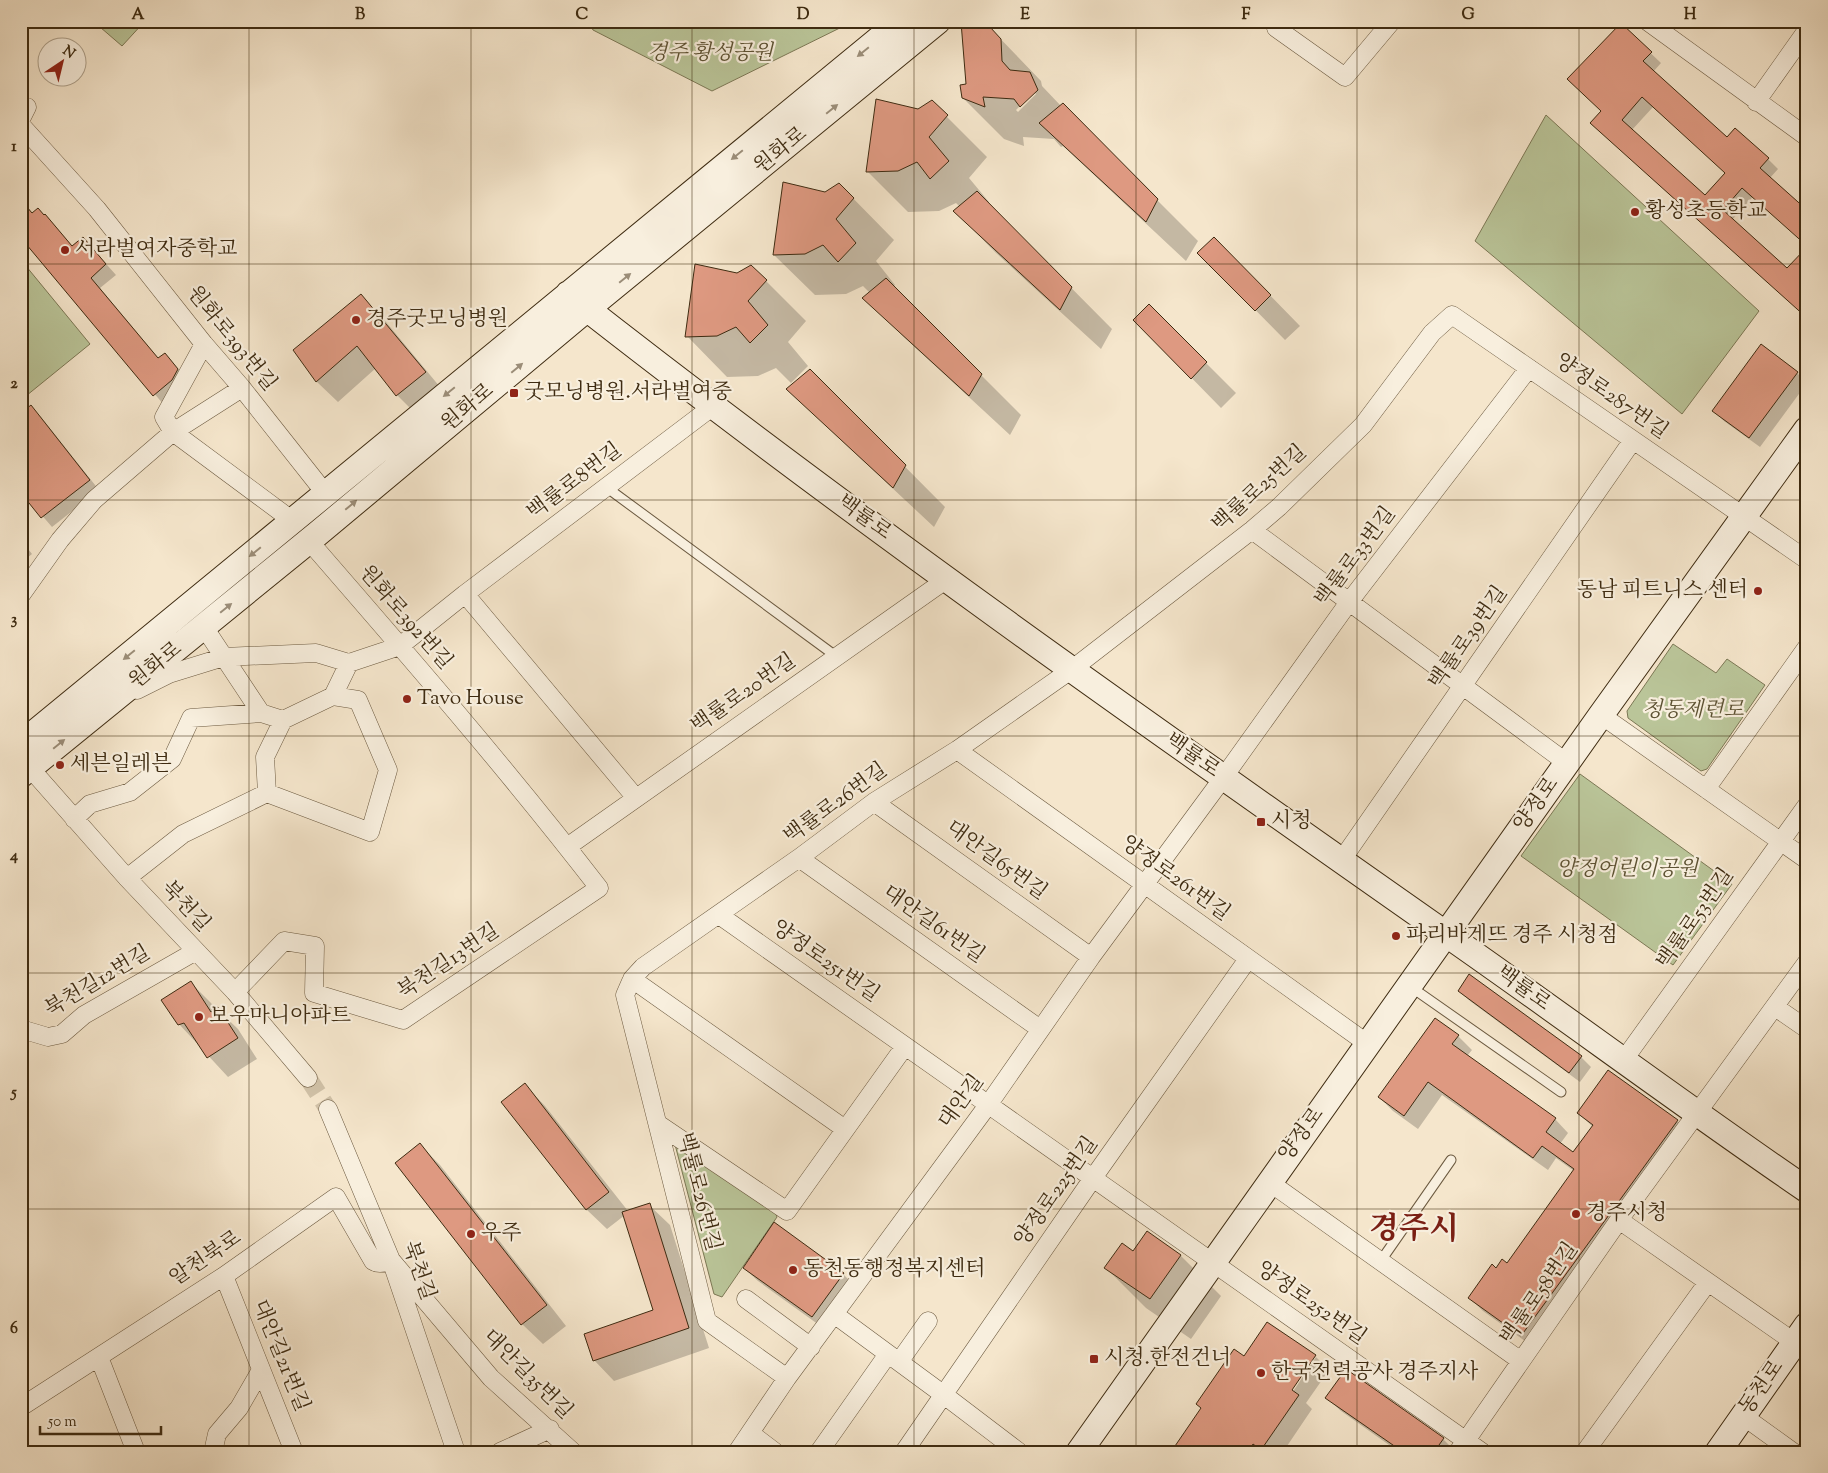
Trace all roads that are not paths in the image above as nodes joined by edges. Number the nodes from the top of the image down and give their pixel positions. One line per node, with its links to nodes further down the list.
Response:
1 (901, 21): 12 (street, 원화로, one-way to 12)
2 (938, 21): 12 (street, 원화로, one-way to 2)
3 (1281, 21): 4 (street)
4 (1392, 21)
5 (1647, 21): 7 (street)
6 (1807, 30): 7 (street)
7 (1756, 102): 11 (street)
8 (21, 106): 9 (street)
9 (21, 119)
10 (21, 125): 14 (street, 원화로393번길)
11 (1807, 137)
12 (577, 302): 17 (street, 백률로); 22 (street, 원화로, one-way to 22); 26 (street, 원화로, one-way to 12)
13 (1452, 315): 15 (street, 양정로287번길); 25 (street, 백률로25번길)
14 (204, 344): 16 (street, 원화로393번길); 19 (street)
15 (1529, 368): 20 (street, 양정로287번길); 31 (street, 백률로33번길)
16 (242, 388): 19 (street); 22 (street, 원화로393번길)
17 (712, 407): 21 (street, 백률로8번길); 28 (street, 백률로)
18 (1807, 429): 23 (street, 양정로)
19 (173, 432): 24 (street); 30 (street)
20 (1633, 440): 23 (street, 양정로287번길); 39 (street, 백률로39번길)
21 (606, 487): 29 (street, 백률로8번길); 36 (lane)
22 (325, 493): 24 (street, 원화로)
23 (1743, 516): 27 (street, 양정로287번길); 43 (street, 양정로)
24 (293, 521): 26 (street); 45 (street, 원화로, one-way to 45)
25 (1252, 530): 31 (street); 38 (street, 백률로25번길)
26 (309, 541): 32 (street, 원화로, one-way to 26); 33 (street, 원화로392번길)
27 (1807, 560)
28 (947, 579): 36 (street, 백률로20번길); 38 (street, 백률로)
29 (465, 594): 33 (street, 백률로8번길); 52 (street)
30 (21, 595)
31 (1349, 602): 39 (street); 49 (street, 백률로33번길)
32 (204, 626): 35 (street); 41 (street, 원화로)
33 (400, 646): 37 (street); 57 (street, 원화로392번길)
34 (1807, 647): 50 (street)
35 (224, 657): 37 (street); 41 (street); 42 (street)
36 (837, 657): 52 (street, 백률로20번길)
37 (349, 663): 40 (street)
38 (1071, 670): 46 (street, 백률로26번길); 49 (street, 백률로)
39 (1464, 686): 47 (street); 60 (street, 백률로39번길)
40 (333, 696): 44 (street); 51 (street)
41 (111, 702): 48 (street, 원화로, one-way to 41)
42 (260, 713): 44 (street); 55 (street)
43 (1601, 715): 47 (street, 양정로); 50 (street)
44 (283, 720): 51 (street)
45 (21, 744)
46 (957, 750): 53 (street, 백률로26번길); 62 (street, 양정로261번길)
47 (1567, 763): 65 (street, 양정로)
48 (24, 767): 55 (street, 북천길)
49 (1223, 778): 60 (street, 백률로); 62 (street, 대안길)
50 (1706, 789): 56 (street)
51 (267, 793): 61 (street)
52 (636, 798): 57 (street, 백률로20번길)
53 (874, 802): 58 (street, 백률로26번길); 67 (street, 대안길65번길)
54 (1807, 805): 56 (street, 백률로53번길)
55 (74, 819): 61 (street, 북천길)
56 (1780, 841): 59 (street); 79 (street, 백률로53번길)
57 (567, 847): 63 (street, 원화로392번길)
58 (799, 858): 64 (street, 백률로26번길); 75 (street, 대안길61번길)
59 (1807, 860)
60 (1341, 861): 65 (street, 백률로)
61 (127, 878): 66 (street, 북천길)
62 (1145, 885): 67 (street, 대안길); 68 (street, 양정로261번길)
63 (598, 888): 72 (street, 북천길13번길)
64 (719, 915): 70 (street, 백률로26번길); 78 (street, 양정로251번길)
65 (1446, 934): 71 (street, 양정로); 79 (street, 백률로)
66 (196, 951): 72 (street, 북천길); 74 (street, 북천길12번길)
67 (1091, 957): 75 (street, 대안길)
68 (1248, 959): 77 (street, 양정로261번길); 88 (street, 양정로225번길)
69 (1807, 962): 73 (street, 백률로58번길)
70 (632, 979): 85 (street, 백률로26번길); 86 (street)
71 (1409, 986): 77 (street, 양정로); 81 (lane)
72 (235, 992): 80 (street, 북천길)
73 (1775, 1007): 76 (street); 84 (street, 백률로58번길)
74 (21, 1028)
75 (1040, 1028): 82 (street, 대안길)
76 (1807, 1029)
77 (1368, 1044): 89 (street, 양정로)
78 (905, 1046): 82 (street, 양정로251번길); 86 (street)
79 (1623, 1060): 84 (street, 백률로)
80 (308, 1078)
81 (1561, 1092)
82 (988, 1105): 88 (street, 양정로251번길); 98 (street, 대안길)
83 (328, 1109): 92 (street, 북천길)
84 (1696, 1114): 90 (street, 백률로); 91 (street, 백률로58번길)
85 (658, 1124): 86 (street); 106 (street, 백률로26번길)
86 (845, 1129)
87 (1451, 1160): 94 (lane)
88 (1093, 1178): 93 (street, 양정로251번길); 107 (street, 양정로225번길)
89 (1269, 1182): 93 (street, 양정로); 94 (street, 양정로)
90 (1807, 1190)
91 (1619, 1220): 96 (street); 104 (street, 백률로58번길)
92 (391, 1260): 95 (street, 알천북로); 110 (street, 대안길35번길); 116 (street, 북천길)
93 (1212, 1262): 112 (street, 양정로252번길); 124 (street, 양정로)
94 (1380, 1262): 104 (street, 양정로)
95 (224, 1276): 102 (street, 알천북로); 105 (street, 대안길21번길)
96 (1708, 1282): 100 (street); 126 (street)
97 (746, 1298): 101 (street)
98 (834, 1314): 101 (street, 대안길); 103 (street)
99 (928, 1321): 103 (street)
100 (1803, 1340): 109 (street, 동천로)
101 (811, 1347): 106 (street, 대안길)
102 (99, 1357): 108 (street, 알천북로); 113 (street)
103 (894, 1358): 107 (street); 121 (street)
104 (1521, 1361): 112 (street, 백률로58번길)
105 (261, 1370): 114 (street); 115 (street, 대안길21번길)
106 (788, 1378): 111 (street, 대안길)
107 (944, 1394): 122 (street, 양정로225번길); 123 (street)
108 (21, 1407)
109 (1742, 1416): 127 (street, 동천로); 128 (street)
110 (550, 1429): 117 (street); 118 (street, 대안길35번길)
111 (750, 1433): 119 (street, 대안길); 120 (street)
112 (1462, 1446): 125 (street, 양정로252번길)
113 (136, 1452)
114 (213, 1452)
115 (294, 1452)
116 (456, 1452)
117 (500, 1452)
118 (573, 1452)
119 (737, 1452)
120 (775, 1452)
121 (819, 1452)
122 (904, 1452)
123 (1019, 1452)
124 (1079, 1452)
125 (1482, 1452)
126 (1585, 1452)
127 (1718, 1452)
128 (1793, 1452)

